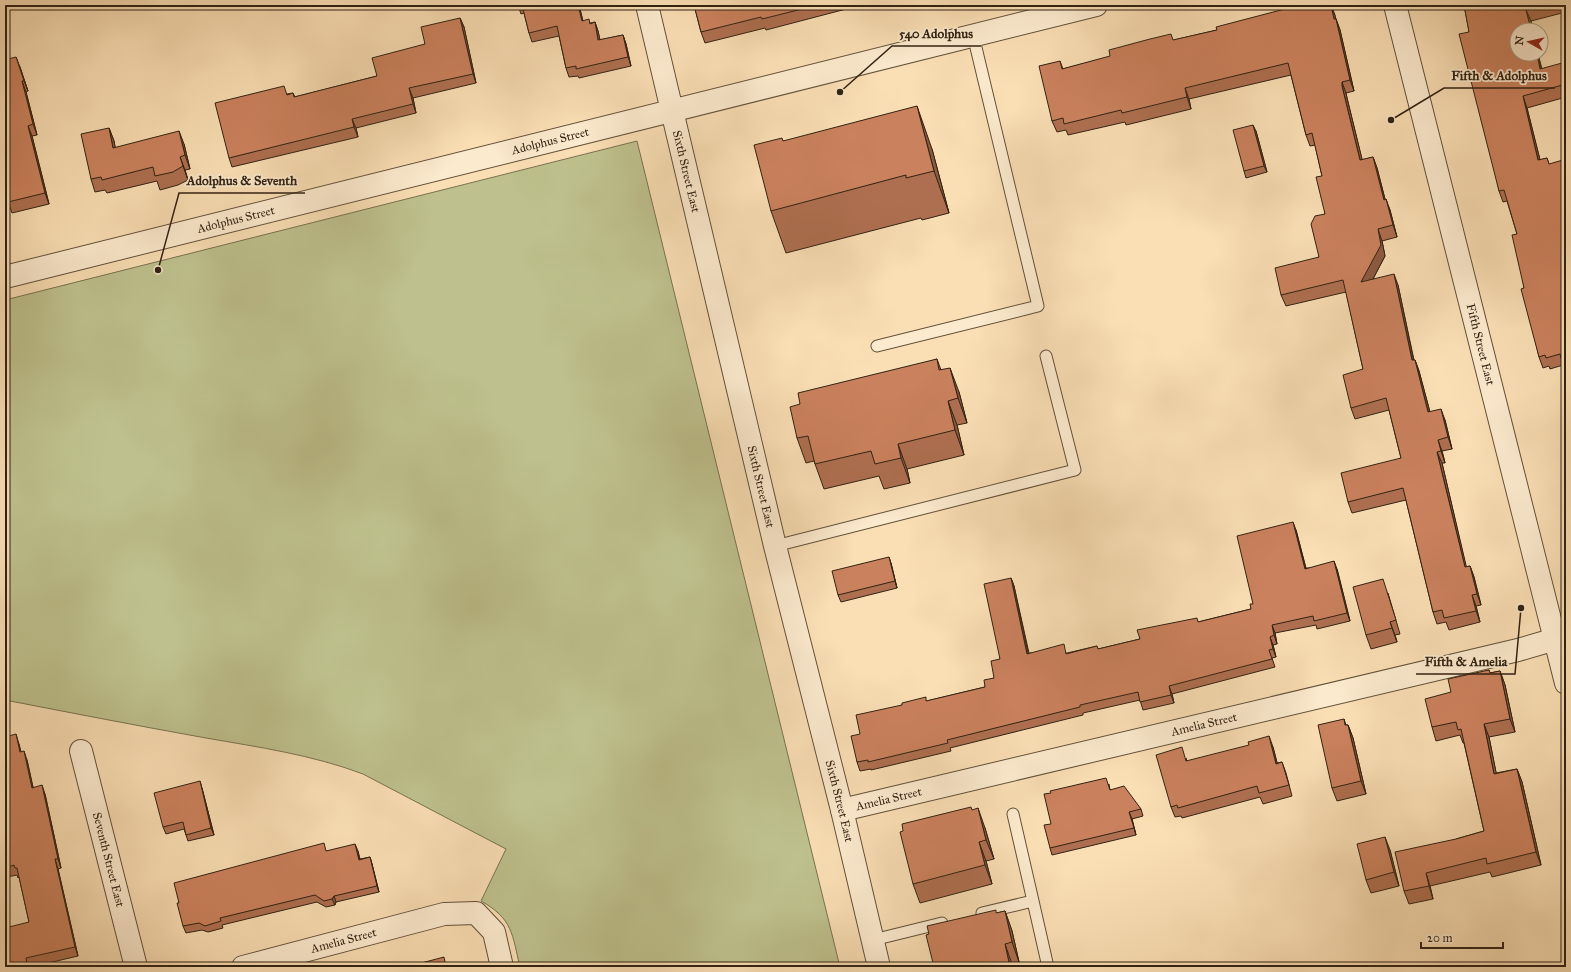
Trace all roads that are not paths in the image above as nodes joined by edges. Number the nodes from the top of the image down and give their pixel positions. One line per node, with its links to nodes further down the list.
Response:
1 (647, 5): 5 (street, Sixth Street East)
2 (1096, 5): 4 (street, Adolphus Street)
3 (1394, 5): 10 (street, Fifth Street East)
4 (973, 35): 5 (street, Adolphus Street); 7 (lane)
5 (673, 111): 6 (street, Adolphus Street); 9 (street, Sixth Street East)
6 (5, 277)
7 (878, 346)
8 (1046, 356): 9 (lane)
9 (775, 546): 13 (street, Sixth Street East)
10 (1561, 638): 11 (street, Fifth Street East); 13 (street, Amelia Street)
11 (1566, 683)
12 (81, 751): 19 (street, Seventh Street East)
13 (842, 810): 18 (street, Sixth Street East)
14 (1013, 814): 15 (lane)
15 (1033, 901): 16 (lane); 23 (lane)
16 (972, 916)
17 (949, 922): 18 (lane)
18 (873, 940): 22 (street, Sixth Street East)
19 (136, 967)
20 (243, 967): 21 (street, Amelia Street)
21 (502, 967)
22 (879, 967)
23 (1048, 967)

